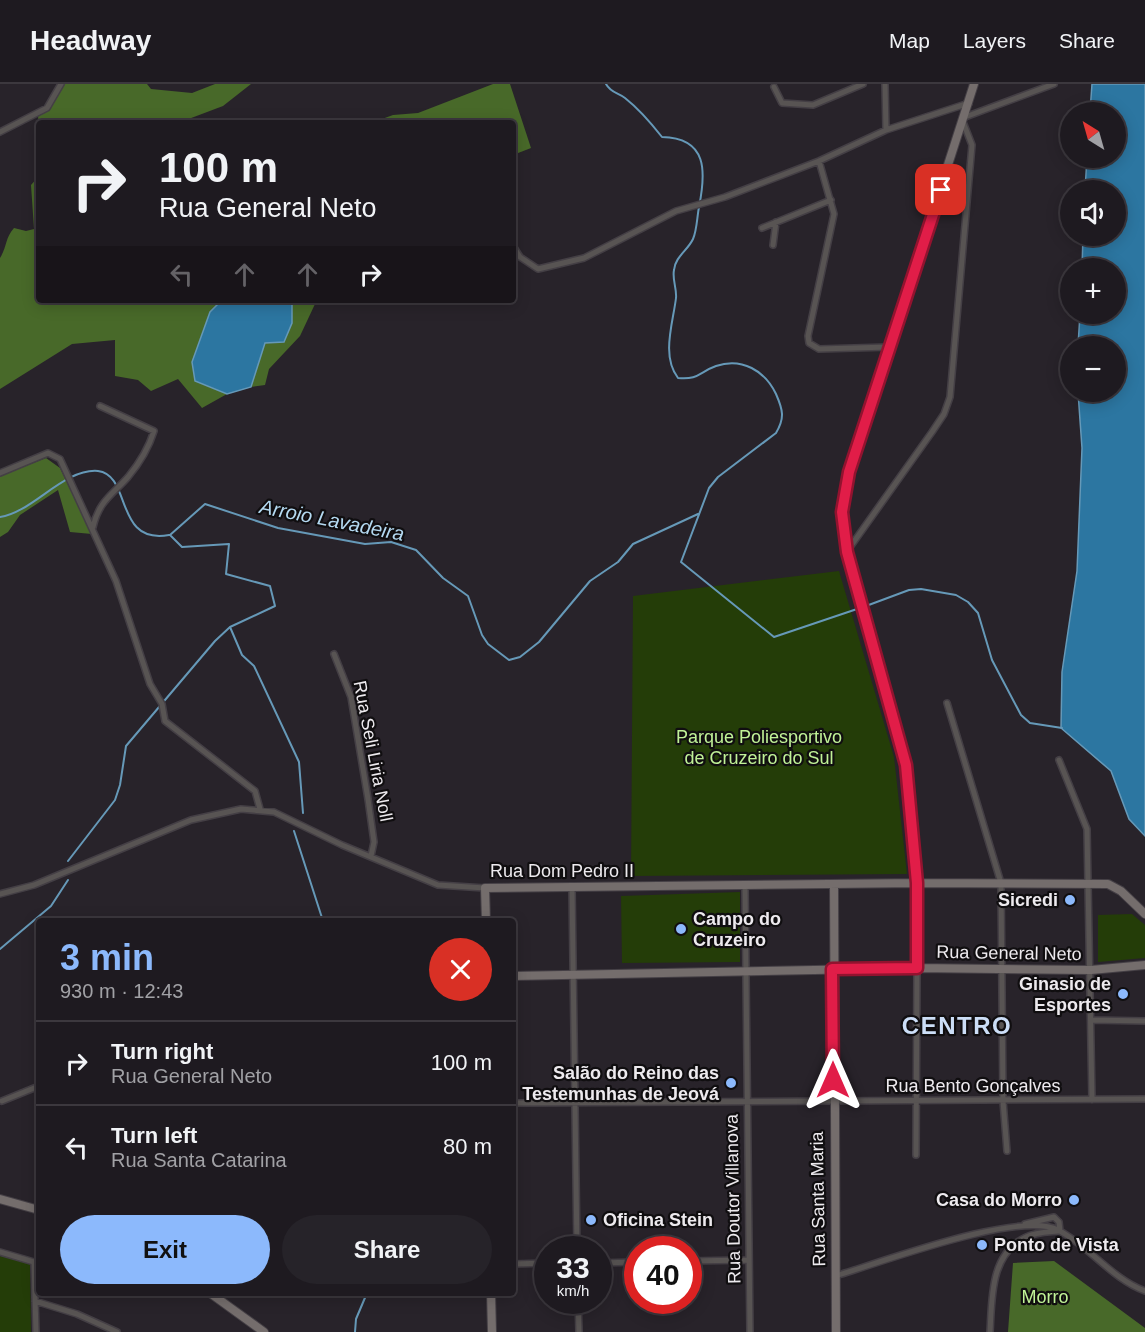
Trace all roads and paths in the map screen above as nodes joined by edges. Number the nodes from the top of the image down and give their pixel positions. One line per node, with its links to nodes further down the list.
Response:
1 (61, 84): 10 (street)
2 (863, 84): 6 (street)
3 (885, 84): 9 (street)
4 (974, 84): 7 (main road)
5 (1054, 84): 8 (street)
6 (774, 87)
7 (969, 102): 8 (main road); 9 (street)
8 (964, 119): 17 (main road); 21 (street)
9 (886, 130): 11 (street)
10 (0, 132)
11 (819, 161): 12 (street); 16 (street)
12 (831, 200): 13 (street); 17 (street)
13 (776, 222): 14 (street); 15 (street)
14 (762, 228)
15 (773, 244)
16 (516, 251)
17 (889, 347): 21 (main road)
18 (100, 406): 20 (street)
19 (0, 473): 20 (street)
20 (92, 528): 25 (street)
21 (847, 552): 27 (main road)
22 (334, 654): 26 (street, Rua Seli Liria Noll)
23 (947, 703): 28 (street)
24 (1059, 760): 29 (street)
25 (260, 809): 26 (street, Rua Dom Pedro II); 34 (street, Rua Dom Pedro II)
26 (371, 856): 32 (street, Rua Dom Pedro II)
27 (917, 883): 28 (main road, Rua Dom Pedro II); 30 (main road, Rua Dom Pedro II); 38 (main road)
28 (1001, 883): 29 (main road, Rua Dom Pedro II); 42 (street)
29 (1088, 883): 35 (main road, Rua Dom Pedro II); 41 (street)
30 (834, 885): 31 (main road, Rua Dom Pedro II); 39 (main road, Rua Santa Maria)
31 (745, 886): 33 (main road, Rua Dom Pedro II); 40 (street, Rua Doutor Villanova)
32 (485, 888): 33 (main road, Rua Dom Pedro II); 36 (main road)
33 (572, 888): 44 (street)
34 (0, 894)
35 (1145, 914)
36 (486, 918)
37 (1145, 965): 41 (main road, Rua General Neto)
38 (917, 968): 39 (main road, Rua General Neto); 42 (main road, Rua General Neto); 54 (street)
39 (832, 969): 40 (main road, Rua General Neto); 53 (main road, Rua Santa Maria)
40 (746, 970): 44 (main road, Rua General Neto); 56 (street, Rua Doutor Villanova)
41 (1091, 970): 42 (main road, Rua General Neto); 45 (street)
42 (1004, 971): 52 (street)
43 (516, 976): 44 (main road, Rua General Neto)
44 (572, 976): 51 (street)
45 (1091, 1020): 46 (street); 49 (street)
46 (1145, 1021)
47 (36, 1087): 50 (street)
48 (1145, 1099): 49 (street, Rua Bento Gonçalves)
49 (1092, 1100): 52 (street, Rua Bento Gonçalves)
50 (2, 1101)
51 (575, 1101): 55 (street, Rua Bento Gonçalves); 56 (street, Rua Bento Gonçalves); 63 (street)
52 (1003, 1101): 54 (street, Rua Bento Gonçalves); 57 (street)
53 (833, 1102): 54 (street, Rua Bento Gonçalves); 56 (street, Rua Bento Gonçalves); 69 (main road, Rua Santa Maria)
54 (916, 1102): 58 (street)
55 (516, 1103)
56 (747, 1103): 65 (street, Rua Doutor Villanova)
57 (1007, 1151)
58 (916, 1155)
59 (0, 1199): 60 (main road)
60 (36, 1209)
61 (1022, 1225): 62 (street); 62 (street); 69 (street)
62 (1060, 1231): 70 (street); 82 (street)
63 (577, 1236)
64 (0, 1251): 73 (street)
65 (749, 1260): 66 (street); 80 (street, Rua Doutor Villanova)
66 (702, 1261)
67 (534, 1263): 68 (street)
68 (516, 1264)
69 (835, 1276): 81 (main road, Rua Santa Maria)
70 (1145, 1291)
71 (214, 1296): 77 (main road)
72 (491, 1296): 78 (main road)
73 (35, 1301): 75 (street); 76 (street)
74 (578, 1314): 79 (street)
75 (36, 1332)
76 (117, 1332)
77 (264, 1332)
78 (492, 1332)
79 (579, 1332)
80 (750, 1332)
81 (836, 1332)
82 (990, 1332)

